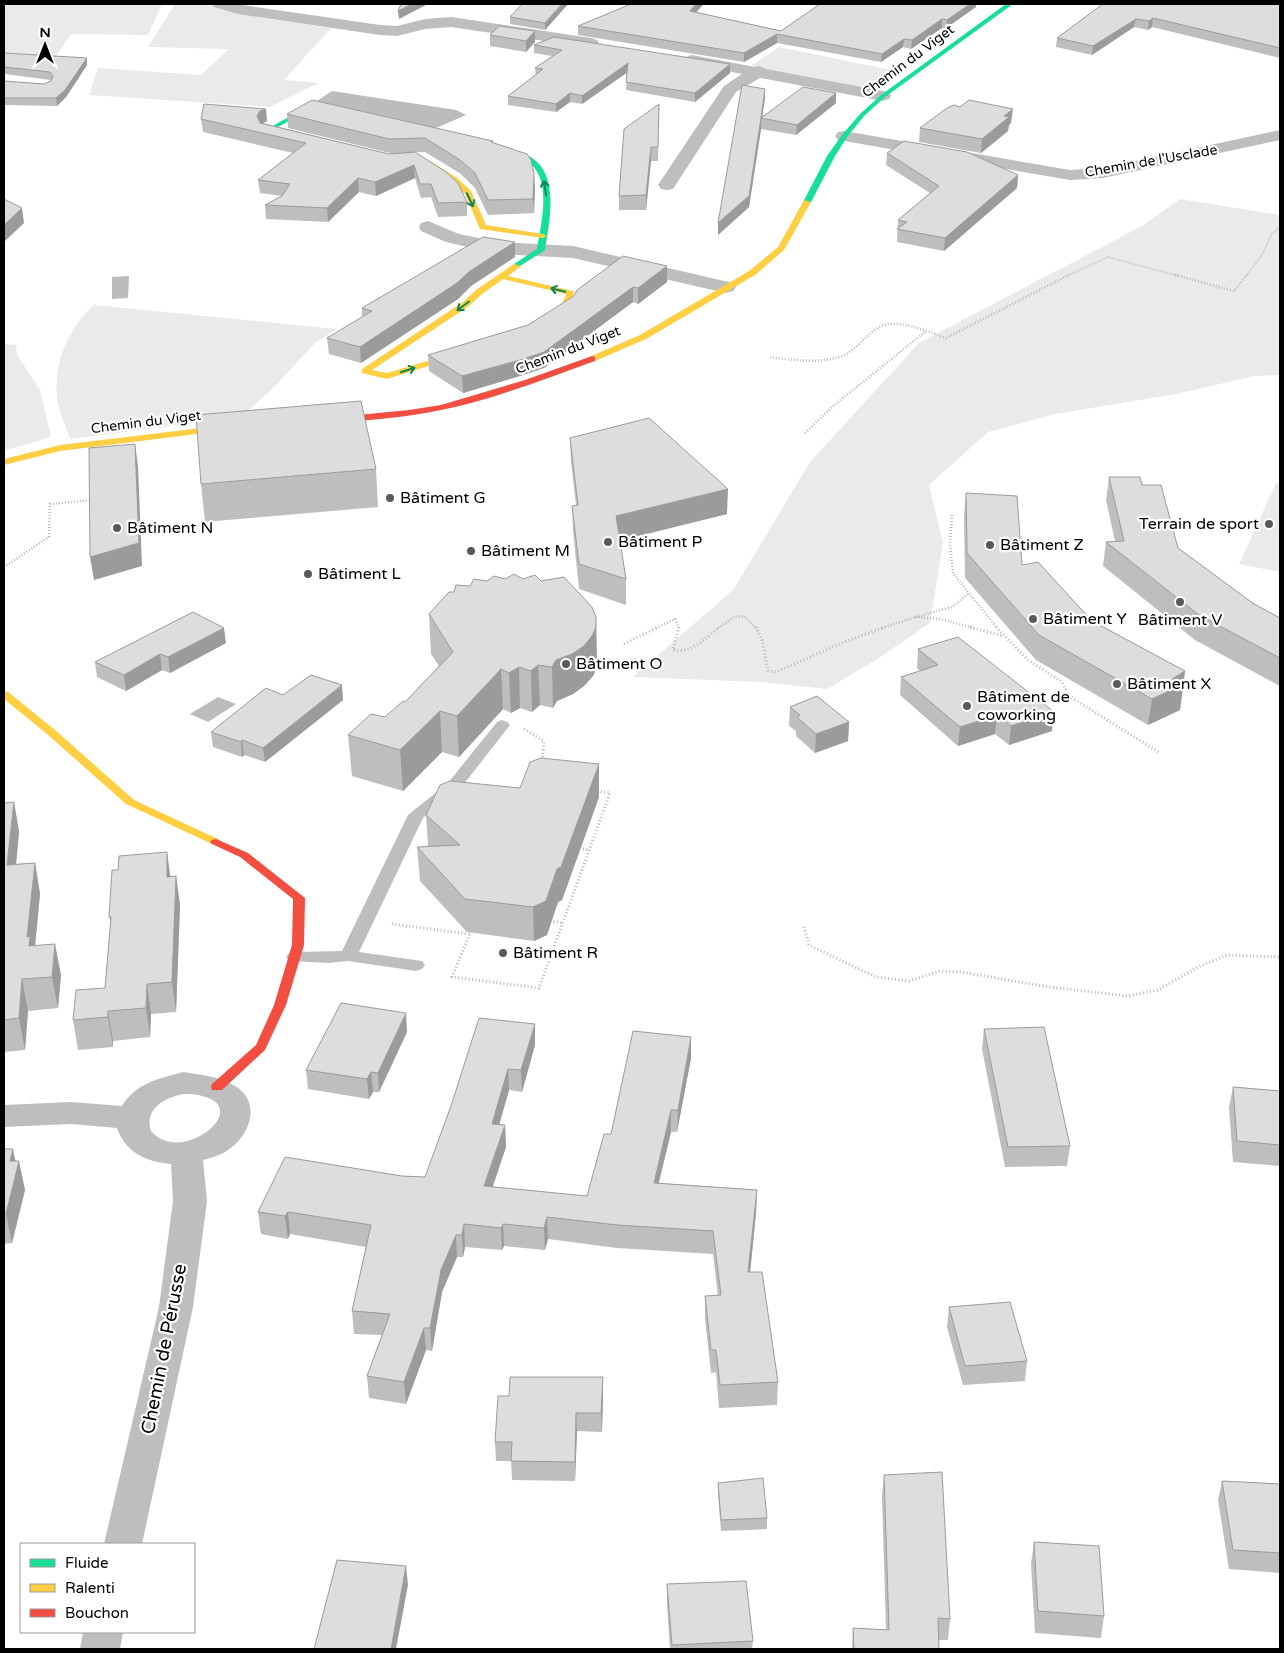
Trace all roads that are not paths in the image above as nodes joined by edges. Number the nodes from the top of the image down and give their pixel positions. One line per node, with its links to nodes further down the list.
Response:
1 (219, 4): 3 (street)
2 (1010, 4): 6 (street, Chemin du Viget)
3 (603, 45)
4 (679, 58): 5 (street)
5 (759, 72): 6 (street); 13 (street)
6 (883, 96): 9 (street, Chemin du Viget)
7 (330, 111): 10 (street)
8 (1280, 135): 9 (street, Chemin de l'Usclade)
9 (844, 136): 17 (street, Chemin du Viget)
10 (305, 139)
11 (483, 146): 15 (street, one-way to 11)
12 (419, 158): 15 (street, one-way to 15)
13 (667, 185)
14 (428, 227): 15 (street)
15 (542, 243): 16 (street); 17 (street)
16 (502, 277): 18 (street, one-way to 16); 19 (street, one-way to 19)
17 (726, 287): 20 (street, Chemin du Viget)
18 (528, 329)
19 (472, 349)
20 (312, 422)
21 (246, 426): 22 (street, Chemin du Viget)
22 (4, 462)
23 (4, 694): 26 (street)
24 (502, 725): 25 (lane)
25 (348, 956): 26 (lane); 27 (lane)
26 (295, 957): 28 (street)
27 (416, 965)
28 (217, 1087): 30 (street); 31 (street)
29 (4, 1116): 30 (street)
30 (132, 1118): 31 (street)
31 (186, 1153): 32 (street, Chemin de Pérusse)
32 (123, 1543)
33 (103, 1633): 34 (street)
34 (100, 1649)

